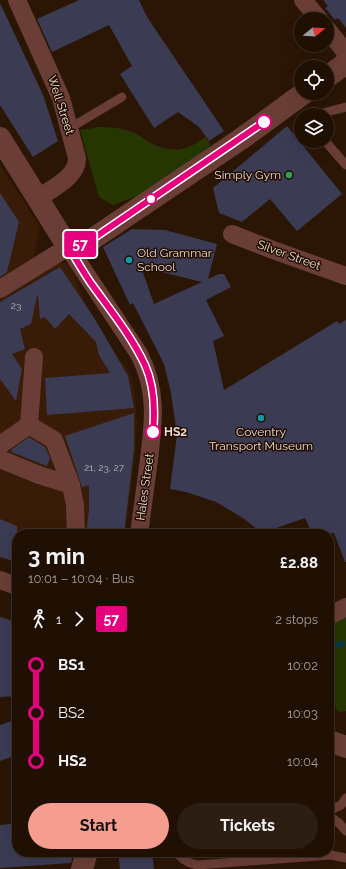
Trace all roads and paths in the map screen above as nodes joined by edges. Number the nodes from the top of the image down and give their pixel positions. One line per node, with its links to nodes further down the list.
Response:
1 (17, 0): 12 (street, Well Street)
2 (303, 0): 3 (street)
3 (313, 12)
4 (334, 37): 5 (street)
5 (346, 52)
6 (346, 63): 7 (street)
7 (334, 72)
8 (122, 98): 12 (lane)
9 (294, 100): 18 (street)
10 (346, 107): 11 (lane)
11 (334, 110)
12 (70, 128): 16 (street, Well Street)
13 (0, 138): 16 (street)
14 (331, 148): 15 (lane)
15 (346, 165)
16 (38, 199): 18 (street)
17 (232, 234): 19 (street, Silver Street)
18 (68, 247): 20 (street); 27 (street, Hales Street)
19 (346, 276)
20 (0, 289)
21 (34, 357): 22 (street)
22 (29, 426): 23 (street); 25 (street)
23 (0, 445)
24 (0, 459): 25 (street)
25 (71, 485): 26 (street)
26 (76, 529)
27 (140, 529)
28 (0, 580): 29 (street)
29 (12, 584)
30 (346, 607): 31 (street)
31 (334, 613)
32 (334, 743): 33 (street)
33 (346, 747)
34 (346, 798): 35 (lane)
35 (334, 808)
36 (334, 820): 37 (lane)
37 (346, 831)
38 (334, 856): 43 (lane)
39 (86, 857): 44 (street)
40 (97, 857): 45 (street)
41 (180, 857): 42 (lane)
42 (304, 857)
43 (346, 858)
44 (82, 869)
45 (97, 869)

